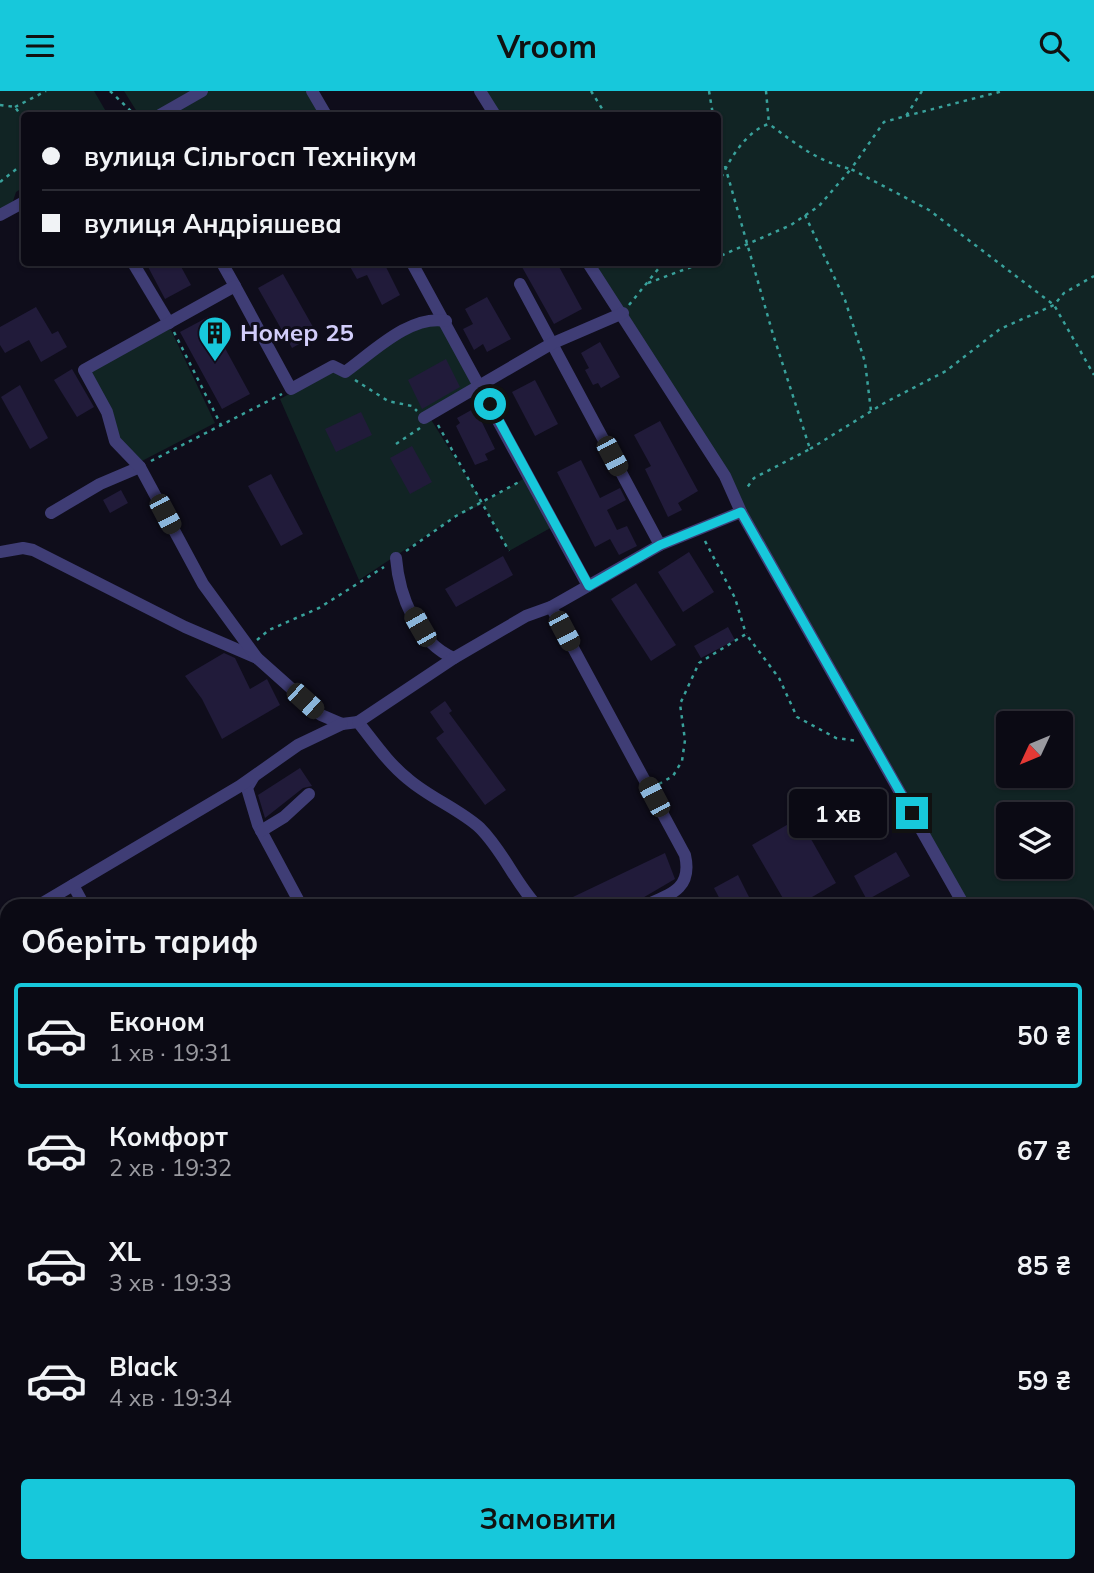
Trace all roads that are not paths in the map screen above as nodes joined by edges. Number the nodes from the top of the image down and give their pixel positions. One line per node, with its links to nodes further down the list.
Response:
1 (202, 91): 4 (street)
2 (312, 91): 5 (street)
3 (480, 91): 6 (street)
4 (165, 112)
5 (325, 112)
6 (493, 112)
7 (21, 204): 8 (street)
8 (0, 215)
9 (135, 266): 17 (street)
10 (224, 266): 14 (street)
11 (414, 266): 16 (street)
12 (590, 266): 15 (street)
13 (520, 284): 18 (street)
14 (235, 286): 16 (street); 17 (street)
15 (623, 313): 18 (street); 22 (street)
16 (446, 321): 19 (street)
17 (169, 323): 21 (street)
18 (551, 344): 19 (street); 24 (street)
19 (480, 386): 20 (street); 27 (street)
20 (428, 416)
21 (140, 467): 23 (street); 29 (street)
22 (739, 506): 24 (street); 42 (street)
23 (51, 513)
24 (660, 545): 27 (street)
25 (0, 552): 29 (street)
26 (396, 558): 30 (street)
27 (589, 586): 28 (street)
28 (551, 607): 30 (street); 41 (street)
29 (257, 658): 32 (street)
30 (454, 658): 31 (street)
31 (358, 722): 32 (street); 40 (street)
32 (342, 724): 33 (street)
33 (253, 778): 35 (street); 36 (street)
34 (309, 794): 35 (street)
35 (261, 831): 39 (street)
36 (73, 885): 37 (street); 38 (street)
37 (49, 899)
38 (81, 899)
39 (298, 899)
40 (530, 899)
41 (660, 899)
42 (960, 899)

